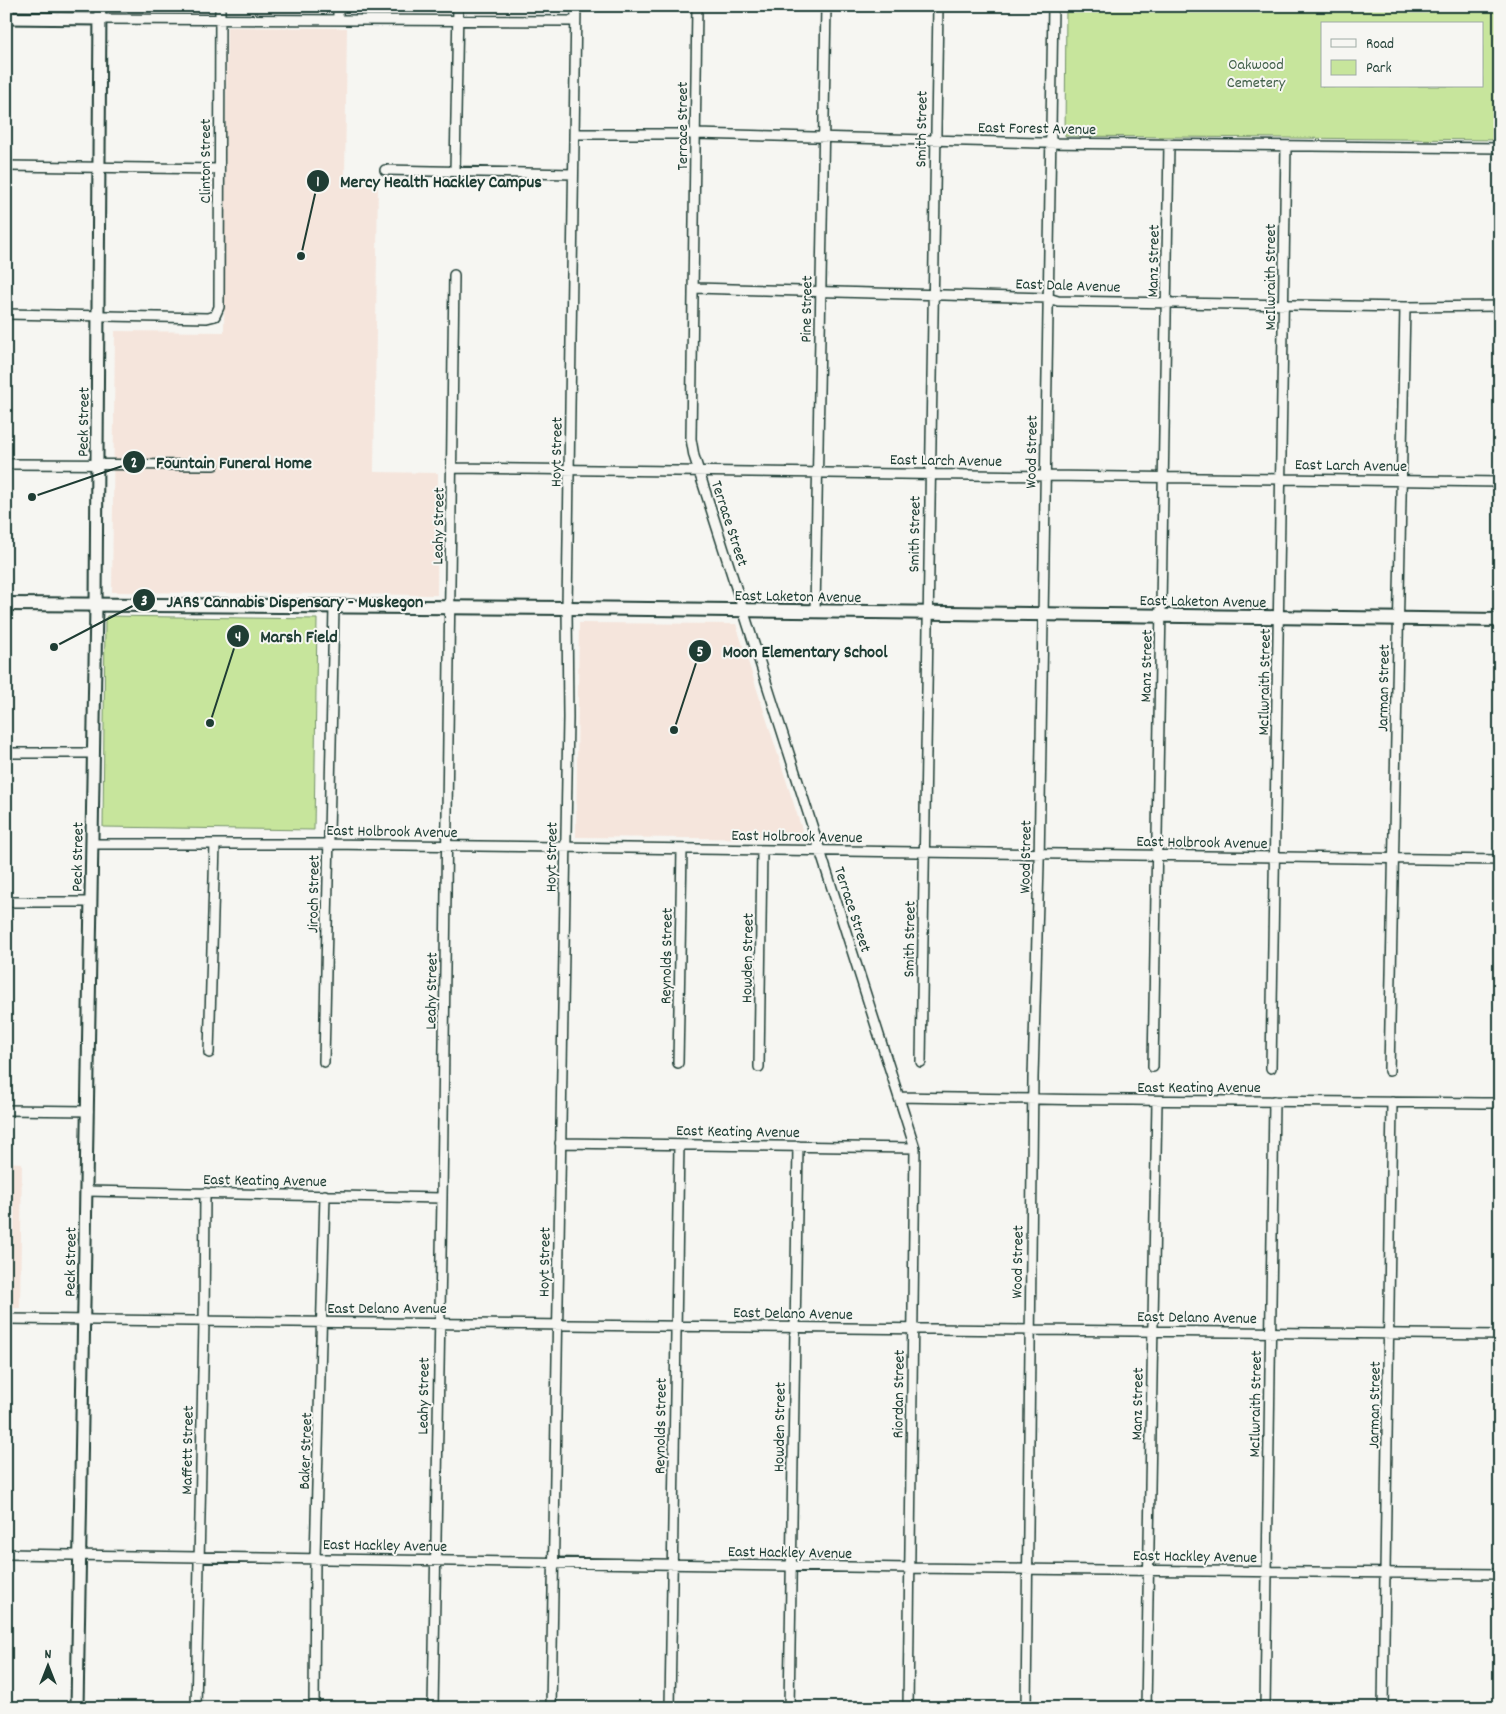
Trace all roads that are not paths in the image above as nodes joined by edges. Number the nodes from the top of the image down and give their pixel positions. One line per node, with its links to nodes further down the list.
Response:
1 (100, 6): 11 (street, Peck Street)
2 (220, 6): 12 (street, Clinton Street)
3 (338, 6): 13 (street)
4 (458, 6): 14 (street)
5 (576, 6): 15 (street, Hoyt Street)
6 (697, 6): 17 (street, Terrace Street)
7 (826, 6): 18 (street, Pine Street)
8 (938, 6): 19 (street, Smith Street)
9 (1053, 6): 20 (street, Wood Street)
10 (6, 18): 11 (street)
11 (100, 19): 12 (street); 25 (street, Peck Street)
12 (220, 20): 13 (street); 26 (street, Clinton Street)
13 (338, 20): 14 (street)
14 (458, 21): 15 (street); 28 (street)
15 (575, 21): 16 (street, Hoyt Street)
16 (574, 134): 17 (street, East Forest Avenue); 29 (street, Hoyt Street)
17 (696, 134): 18 (street, East Forest Avenue); 31 (street, Terrace Street)
18 (822, 137): 19 (street, East Forest Avenue); 32 (street, Pine Street)
19 (935, 140): 20 (street, East Forest Avenue); 33 (street, Smith Street)
20 (1050, 143): 21 (street, East Forest Avenue); 34 (street, Wood Street)
21 (1169, 144): 22 (street, East Forest Avenue); 35 (street, Manz Street)
22 (1286, 146): 23 (street, East Forest Avenue); 36 (street, McIlwraith Street)
23 (1500, 148)
24 (6, 166): 25 (street)
25 (99, 167): 26 (street); 40 (street, Peck Street)
26 (219, 169): 40 (street, Clinton Street)
27 (385, 170): 28 (street)
28 (455, 170): 29 (street)
29 (573, 174): 45 (street, Hoyt Street)
30 (454, 275): 44 (street, Leahy Street)
31 (695, 288): 32 (street, East Dale Avenue); 46 (street, Terrace Street)
32 (820, 292): 33 (street, East Dale Avenue); 47 (street, Pine Street)
33 (932, 295): 34 (street, East Dale Avenue); 48 (street, Smith Street)
34 (1048, 298): 35 (street, East Dale Avenue); 49 (street, Wood Street)
35 (1167, 302): 36 (street, East Dale Avenue); 50 (street, Manz Street)
36 (1284, 304): 38 (street, East Dale Avenue); 51 (street, McIlwraith Street)
37 (1500, 306): 38 (street, East Dale Avenue)
38 (1405, 307): 52 (street, Jarman Street)
39 (6, 314): 40 (street)
40 (99, 316): 42 (street, Peck Street)
41 (6, 464): 42 (street)
42 (97, 464): 43 (street); 55 (street, Peck Street)
43 (214, 465)
44 (452, 468): 45 (street, East Larch Avenue); 57 (street, Leahy Street)
45 (570, 470): 46 (street, East Larch Avenue); 58 (street, Hoyt Street)
46 (699, 471): 47 (street, East Larch Avenue); 59 (street, Terrace Street)
47 (817, 472): 48 (street, East Larch Avenue); 60 (street, Pine Street)
48 (929, 474): 49 (street, East Larch Avenue); 61 (street, Smith Street)
49 (1045, 475): 50 (street, East Larch Avenue); 62 (street, Wood Street)
50 (1163, 477): 51 (street, East Larch Avenue); 63 (street, Manz Street)
51 (1282, 478): 52 (street, East Larch Avenue); 64 (street, McIlwraith Street)
52 (1400, 480): 53 (street, East Larch Avenue); 65 (street, Jarman Street)
53 (1500, 482)
54 (6, 604): 55 (main road, East Laketon Avenue)
55 (96, 606): 56 (main road, East Laketon Avenue); 68 (street, Peck Street)
56 (334, 607): 57 (main road, East Laketon Avenue); 71 (street, Jiroch Street)
57 (451, 608): 58 (main road, East Laketon Avenue); 72 (street, Leahy Street)
58 (567, 608): 59 (main road, East Laketon Avenue); 73 (street, Hoyt Street)
59 (743, 610): 60 (main road, East Laketon Avenue); 76 (street, Terrace Street)
60 (815, 611): 61 (main road, East Laketon Avenue)
61 (927, 613): 62 (main road, East Laketon Avenue); 77 (street, Smith Street)
62 (1043, 615): 63 (main road, East Laketon Avenue); 78 (street, Wood Street)
63 (1161, 615): 64 (main road, East Laketon Avenue); 79 (street, Manz Street)
64 (1279, 617): 65 (main road, East Laketon Avenue); 80 (street, McIlwraith Street)
65 (1398, 618): 66 (main road, East Laketon Avenue); 81 (street, Jarman Street)
66 (1500, 620)
67 (6, 753): 68 (street)
68 (94, 753): 69 (street, Peck Street)
69 (93, 844): 70 (street, East Holbrook Avenue); 84 (street, Peck Street)
70 (215, 844): 71 (street, East Holbrook Avenue); 85 (street)
71 (328, 844): 72 (street, East Holbrook Avenue); 86 (street, Jiroch Street)
72 (446, 846): 73 (street, East Holbrook Avenue); 109 (street, Leahy Street)
73 (565, 848): 74 (street, East Holbrook Avenue); 102 (street, Hoyt Street)
74 (682, 848): 75 (street, East Holbrook Avenue); 88 (street, Reynolds Street)
75 (762, 850): 76 (street, East Holbrook Avenue); 89 (street, Howden Street)
76 (819, 851): 77 (street, East Holbrook Avenue); 93 (street, Terrace Street)
77 (924, 852): 78 (street, East Holbrook Avenue); 87 (street, Smith Street)
78 (1039, 854): 79 (street, East Holbrook Avenue); 95 (street, Wood Street)
79 (1157, 856): 80 (street, East Holbrook Avenue); 90 (street, Manz Street)
80 (1275, 858): 81 (street, East Holbrook Avenue); 91 (street, McIlwraith Street)
81 (1393, 860): 82 (street, East Holbrook Avenue); 92 (street, Jarman Street)
82 (1500, 860)
83 (6, 902): 84 (street)
84 (91, 902): 101 (street, Peck Street)
85 (209, 1053)
86 (324, 1062)
87 (921, 1062)
88 (678, 1063)
89 (759, 1067)
90 (1153, 1067)
91 (1271, 1068)
92 (1389, 1071)
93 (895, 1085): 94 (street, Riordan Street)
94 (899, 1096): 95 (street, East Keating Avenue); 105 (street, Riordan Street)
95 (1033, 1099): 97 (street, East Keating Avenue); 119 (street, Wood Street)
96 (1274, 1100): 97 (street, East Keating Avenue); 98 (street, East Keating Avenue); 121 (street, McIlwraith Street)
97 (1157, 1101): 120 (street, Manz Street)
98 (1392, 1102): 99 (street, East Keating Avenue); 122 (street, Jarman Street)
99 (1500, 1103)
100 (6, 1110): 101 (street)
101 (88, 1110): 106 (street, Peck Street)
102 (560, 1143): 103 (street, East Keating Avenue); 115 (street, Hoyt Street)
103 (679, 1145): 104 (street, East Keating Avenue); 116 (street, Reynolds Street)
104 (798, 1146): 105 (street, East Keating Avenue); 117 (street, Howden Street)
105 (915, 1148): 118 (street, Riordan Street)
106 (86, 1191): 107 (street, East Keating Avenue); 111 (street, Peck Street)
107 (205, 1193): 108 (street, East Keating Avenue); 112 (street, Maffett Street)
108 (325, 1195): 109 (street, East Keating Avenue); 113 (street, Baker Street)
109 (442, 1198): 114 (street, Leahy Street)
110 (6, 1319): 111 (street, East Delano Avenue)
111 (85, 1320): 112 (street, East Delano Avenue); 125 (street, Peck Street)
112 (204, 1322): 113 (street, East Delano Avenue); 126 (street, Maffett Street)
113 (322, 1322): 114 (street, East Delano Avenue); 127 (street, Baker Street)
114 (439, 1322): 115 (street, East Delano Avenue); 128 (street, Leahy Street)
115 (557, 1324): 116 (street, East Delano Avenue); 129 (street, Hoyt Street)
116 (676, 1325): 117 (street, East Delano Avenue); 130 (street, Reynolds Street)
117 (794, 1327): 118 (street, East Delano Avenue); 131 (street, Howden Street)
118 (913, 1329): 119 (street, East Delano Avenue); 132 (street, Riordan Street)
119 (1030, 1329): 120 (street, East Delano Avenue); 134 (street, Wood Street)
120 (1152, 1330): 121 (street, East Delano Avenue); 133 (street, Manz Street)
121 (1270, 1332): 122 (street, East Delano Avenue); 135 (street, McIlwraith Street)
122 (1389, 1333): 123 (street, East Delano Avenue); 136 (street, Jarman Street)
123 (1500, 1335)
124 (6, 1554): 125 (street, East Hackley Avenue)
125 (80, 1555): 126 (street, East Hackley Avenue); 138 (street, Peck Street)
126 (198, 1557): 127 (street, East Hackley Avenue); 139 (street, Maffett Street)
127 (316, 1558): 128 (street, East Hackley Avenue); 140 (street, Baker Street)
128 (434, 1560): 129 (street, East Hackley Avenue); 141 (street, Leahy Street)
129 (553, 1562): 130 (street, East Hackley Avenue); 142 (street, Hoyt Street)
130 (672, 1564): 131 (street, East Hackley Avenue); 143 (street, Reynolds Street)
131 (790, 1566): 132 (street, East Hackley Avenue); 144 (street, Howden Street)
132 (910, 1568): 134 (street, East Hackley Avenue); 145 (street, Riordan Street)
133 (1148, 1569): 134 (street, East Hackley Avenue); 135 (street, East Hackley Avenue); 147 (street, Manz Street)
134 (1028, 1570): 146 (street, Wood Street)
135 (1267, 1571): 136 (street, East Hackley Avenue); 148 (street, McIlwraith Street)
136 (1385, 1572): 137 (street, East Hackley Avenue); 149 (street, Jarman Street)
137 (1500, 1574)
138 (77, 1708)
139 (196, 1708)
140 (314, 1708)
141 (433, 1708)
142 (551, 1708)
143 (670, 1708)
144 (788, 1708)
145 (908, 1708)
146 (1026, 1708)
147 (1146, 1708)
148 (1265, 1708)
149 (1383, 1708)

